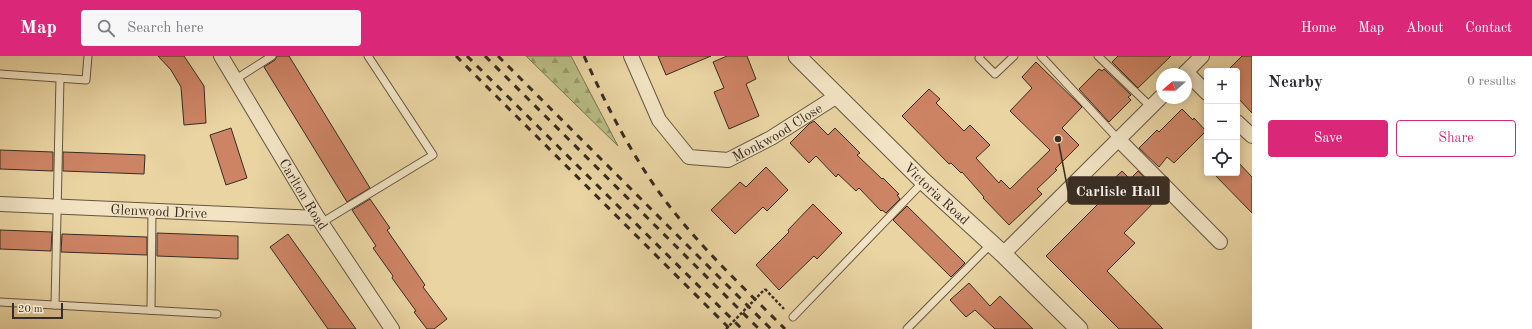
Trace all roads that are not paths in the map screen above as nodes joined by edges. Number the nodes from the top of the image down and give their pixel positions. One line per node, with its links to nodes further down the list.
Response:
1 (88, 56): 14 (lane)
2 (221, 56): 15 (street, Carlton Road)
3 (272, 56): 15 (lane)
4 (368, 56): 28 (lane)
5 (631, 56): 18 (street, Monkwood Close)
6 (797, 56): 18 (street, Victoria Road)
7 (1014, 56): 11 (lane)
8 (1041, 56): 23 (lane)
9 (1098, 56): 20 (lane)
10 (1202, 56): 12 (street)
11 (979, 57)
12 (1190, 68)
13 (0, 74): 14 (lane)
14 (60, 78): 26 (lane)
15 (236, 79): 28 (street, Carlton Road)
16 (1192, 79): 17 (street)
17 (1204, 90)
18 (837, 96): 24 (street, Victoria Road)
19 (1156, 102): 20 (street)
20 (1151, 107): 23 (street)
21 (1240, 125): 22 (street)
22 (1252, 136)
23 (1120, 140): 29 (street); 30 (street)
24 (923, 181): 30 (street, Victoria Road); 35 (lane)
25 (0, 204): 26 (street, Glenwood Drive)
26 (57, 206): 27 (street, Glenwood Drive); 32 (lane)
27 (152, 210): 28 (street, Glenwood Drive); 33 (lane)
28 (319, 220): 36 (street, Carlton Road)
29 (1220, 242)
30 (997, 249): 37 (lane); 38 (street, Victoria Road)
31 (0, 302): 32 (lane)
32 (55, 305): 33 (lane)
33 (151, 310): 34 (lane)
34 (217, 314)
35 (793, 317)
36 (392, 329)
37 (907, 329)
38 (1079, 329)

